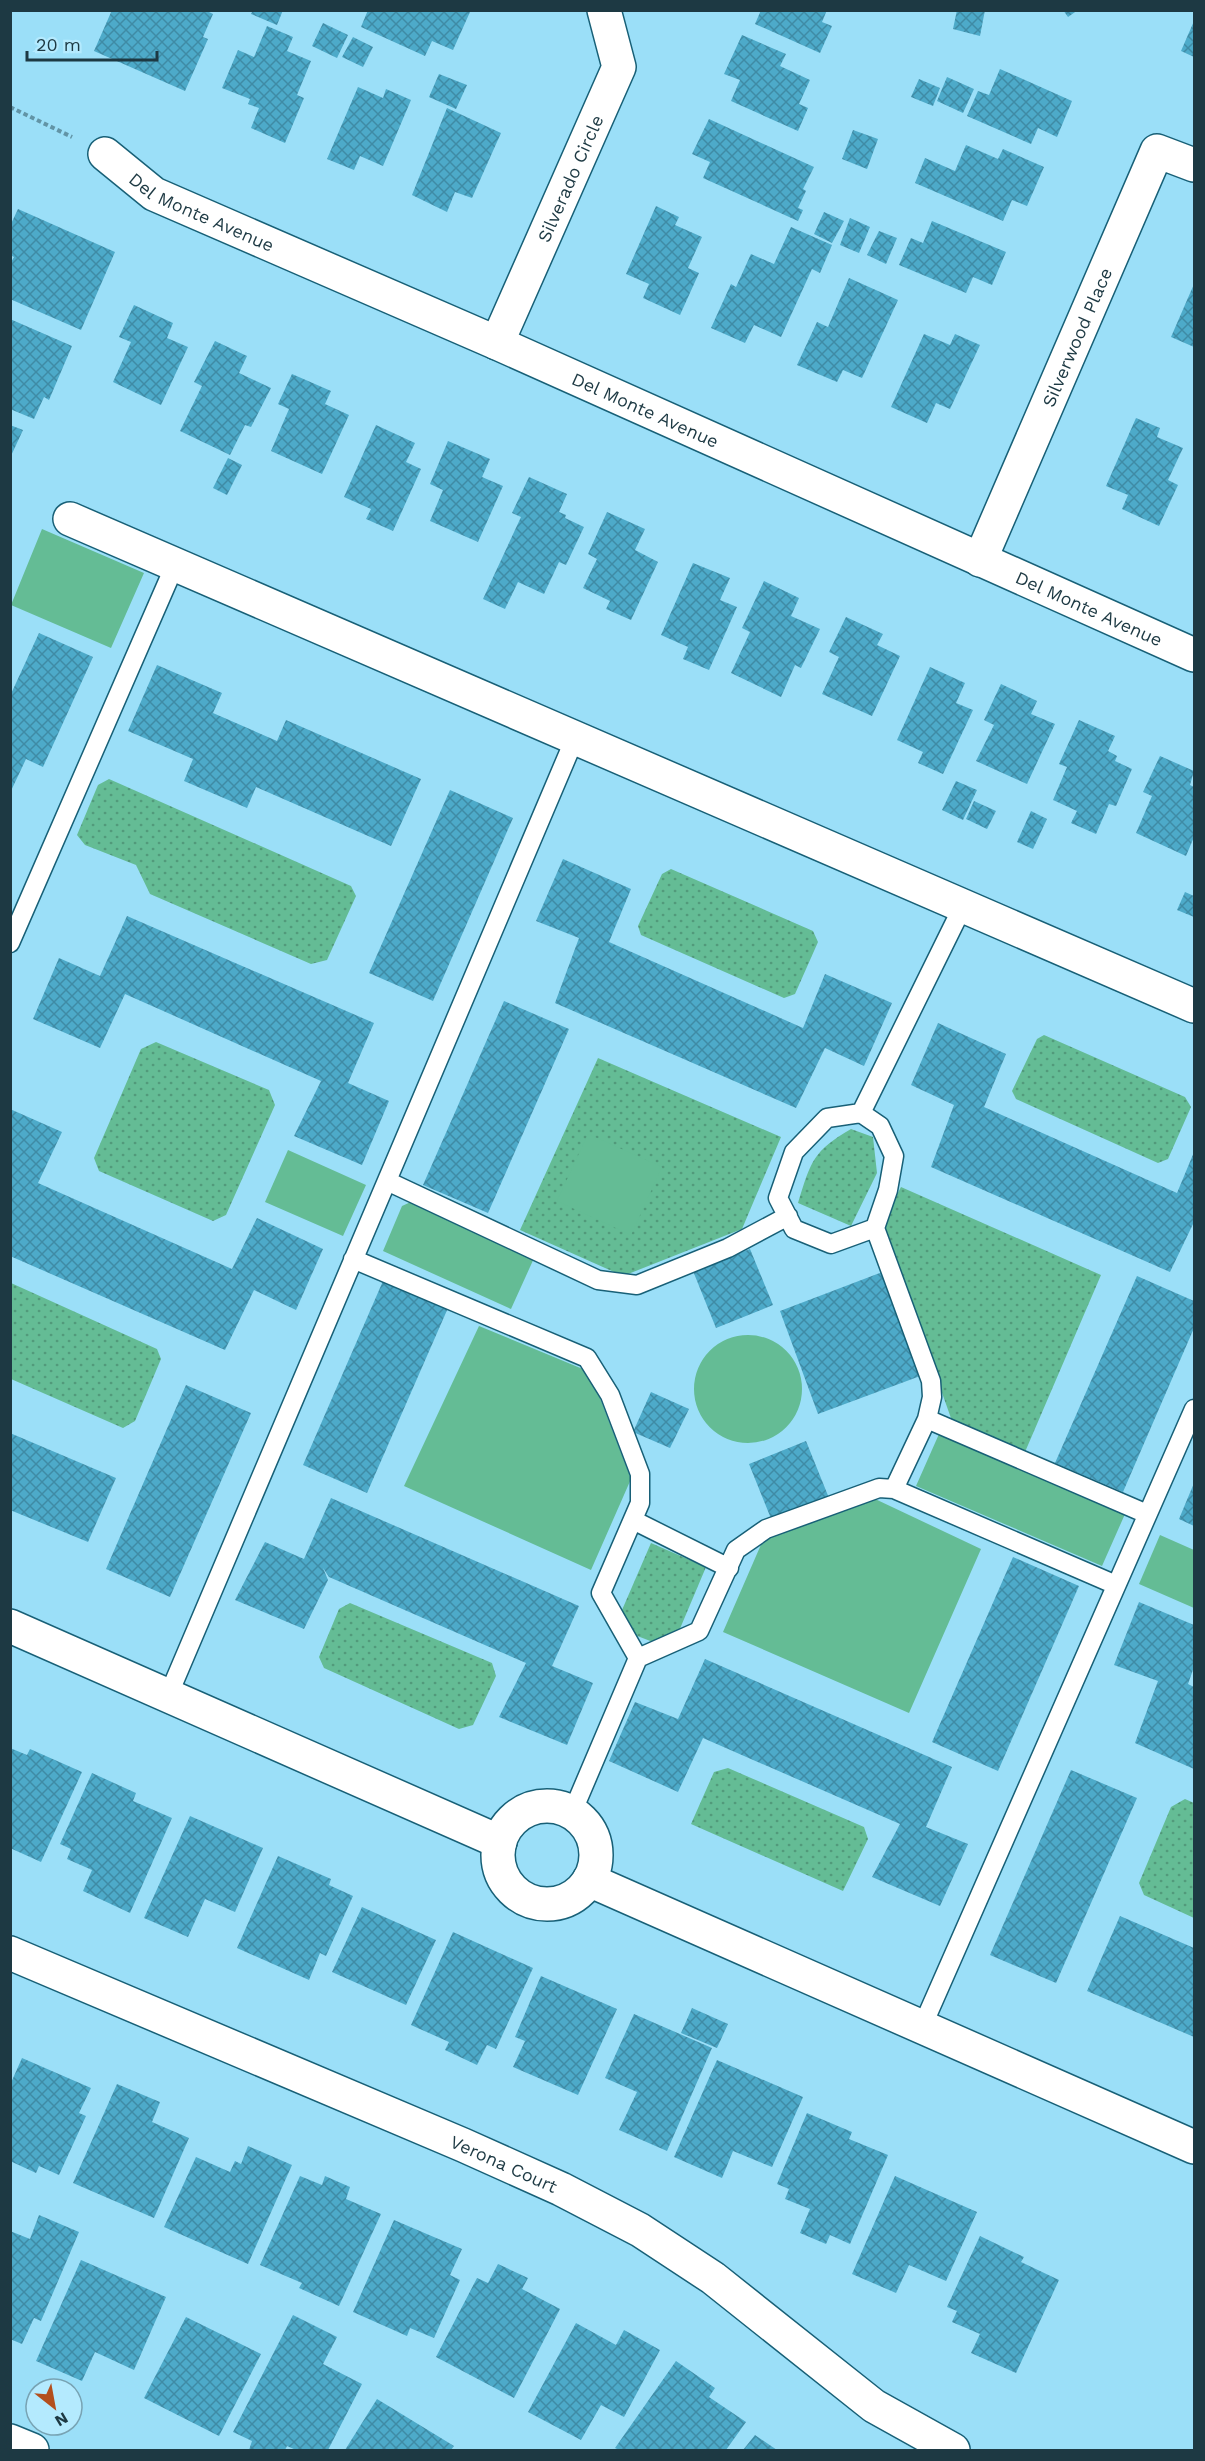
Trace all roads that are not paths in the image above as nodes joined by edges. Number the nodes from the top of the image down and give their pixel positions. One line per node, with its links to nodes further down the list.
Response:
1 (604, 10): 4 (street, Silverado Circle)
2 (105, 153): 4 (street, Del Monte Avenue)
3 (1194, 165): 6 (street, Silverwood Place)
4 (497, 343): 6 (street, Del Monte Avenue)
5 (70, 519): 7 (street)
6 (980, 560): 8 (street, Del Monte Avenue)
7 (175, 565): 9 (street); 11 (lane)
8 (1194, 655)
9 (575, 738): 10 (street); 14 (lane)
10 (963, 906): 12 (street); 13 (lane)
11 (10, 943)
12 (1194, 1005)
13 (861, 1113): 15 (lane); 16 (lane)
14 (387, 1182): 15 (lane); 17 (lane)
15 (788, 1216): 16 (lane)
16 (875, 1228): 19 (lane)
17 (353, 1259): 22 (lane); 27 (lane)
18 (1194, 1409): 21 (lane)
19 (927, 1419): 20 (lane); 21 (lane)
20 (894, 1490): 23 (lane); 24 (lane)
21 (1148, 1514): 24 (lane)
22 (633, 1520): 23 (lane); 26 (lane)
23 (729, 1568): 26 (lane)
24 (1116, 1585): 32 (lane)
25 (10, 1626): 27 (street)
26 (638, 1659): 28 (lane)
27 (168, 1696): 29 (street)
28 (572, 1813): 29 (street); 30 (street)
29 (500, 1842): 30 (street)
30 (589, 1880): 32 (street)
31 (10, 1953): 36 (street, Verona Court)
32 (922, 2027): 33 (street)
33 (1194, 2147)
34 (10, 2441): 35 (street)
35 (32, 2451)
36 (953, 2451)

